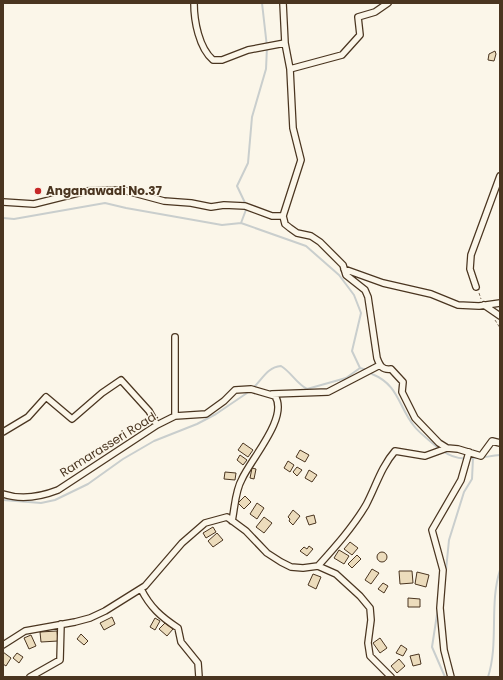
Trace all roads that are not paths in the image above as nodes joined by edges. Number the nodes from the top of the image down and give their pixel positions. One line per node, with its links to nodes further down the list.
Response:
1 (194, 3): 4 (street)
2 (284, 3): 4 (street)
3 (388, 3): 5 (street)
4 (285, 43): 5 (street)
5 (290, 69): 8 (street)
6 (500, 176): 10 (street)
7 (3, 202): 8 (street)
8 (283, 216): 9 (street)
9 (344, 269): 12 (street); 15 (street)
10 (476, 287)
11 (500, 303): 12 (street)
12 (484, 305): 13 (street)
13 (500, 316)
14 (175, 337): 17 (street)
15 (380, 365): 16 (street, Ramarasseri Road.); 21 (street)
16 (272, 394): 17 (street, Ramarasseri Road.); 24 (street)
17 (175, 416): 18 (street, Ramarasseri Road.)
18 (157, 425): 19 (street); 23 (street, Ramarasseri Road.)
19 (3, 432)
20 (500, 443): 22 (street)
21 (447, 448): 22 (street); 25 (street)
22 (469, 452): 32 (street)
23 (3, 494)
24 (232, 521): 25 (street); 26 (street)
25 (318, 566): 31 (street)
26 (141, 589): 27 (street); 30 (street)
27 (61, 624): 28 (street); 29 (street)
28 (3, 644)
29 (30, 677)
30 (199, 677)
31 (391, 677)
32 (451, 677)

